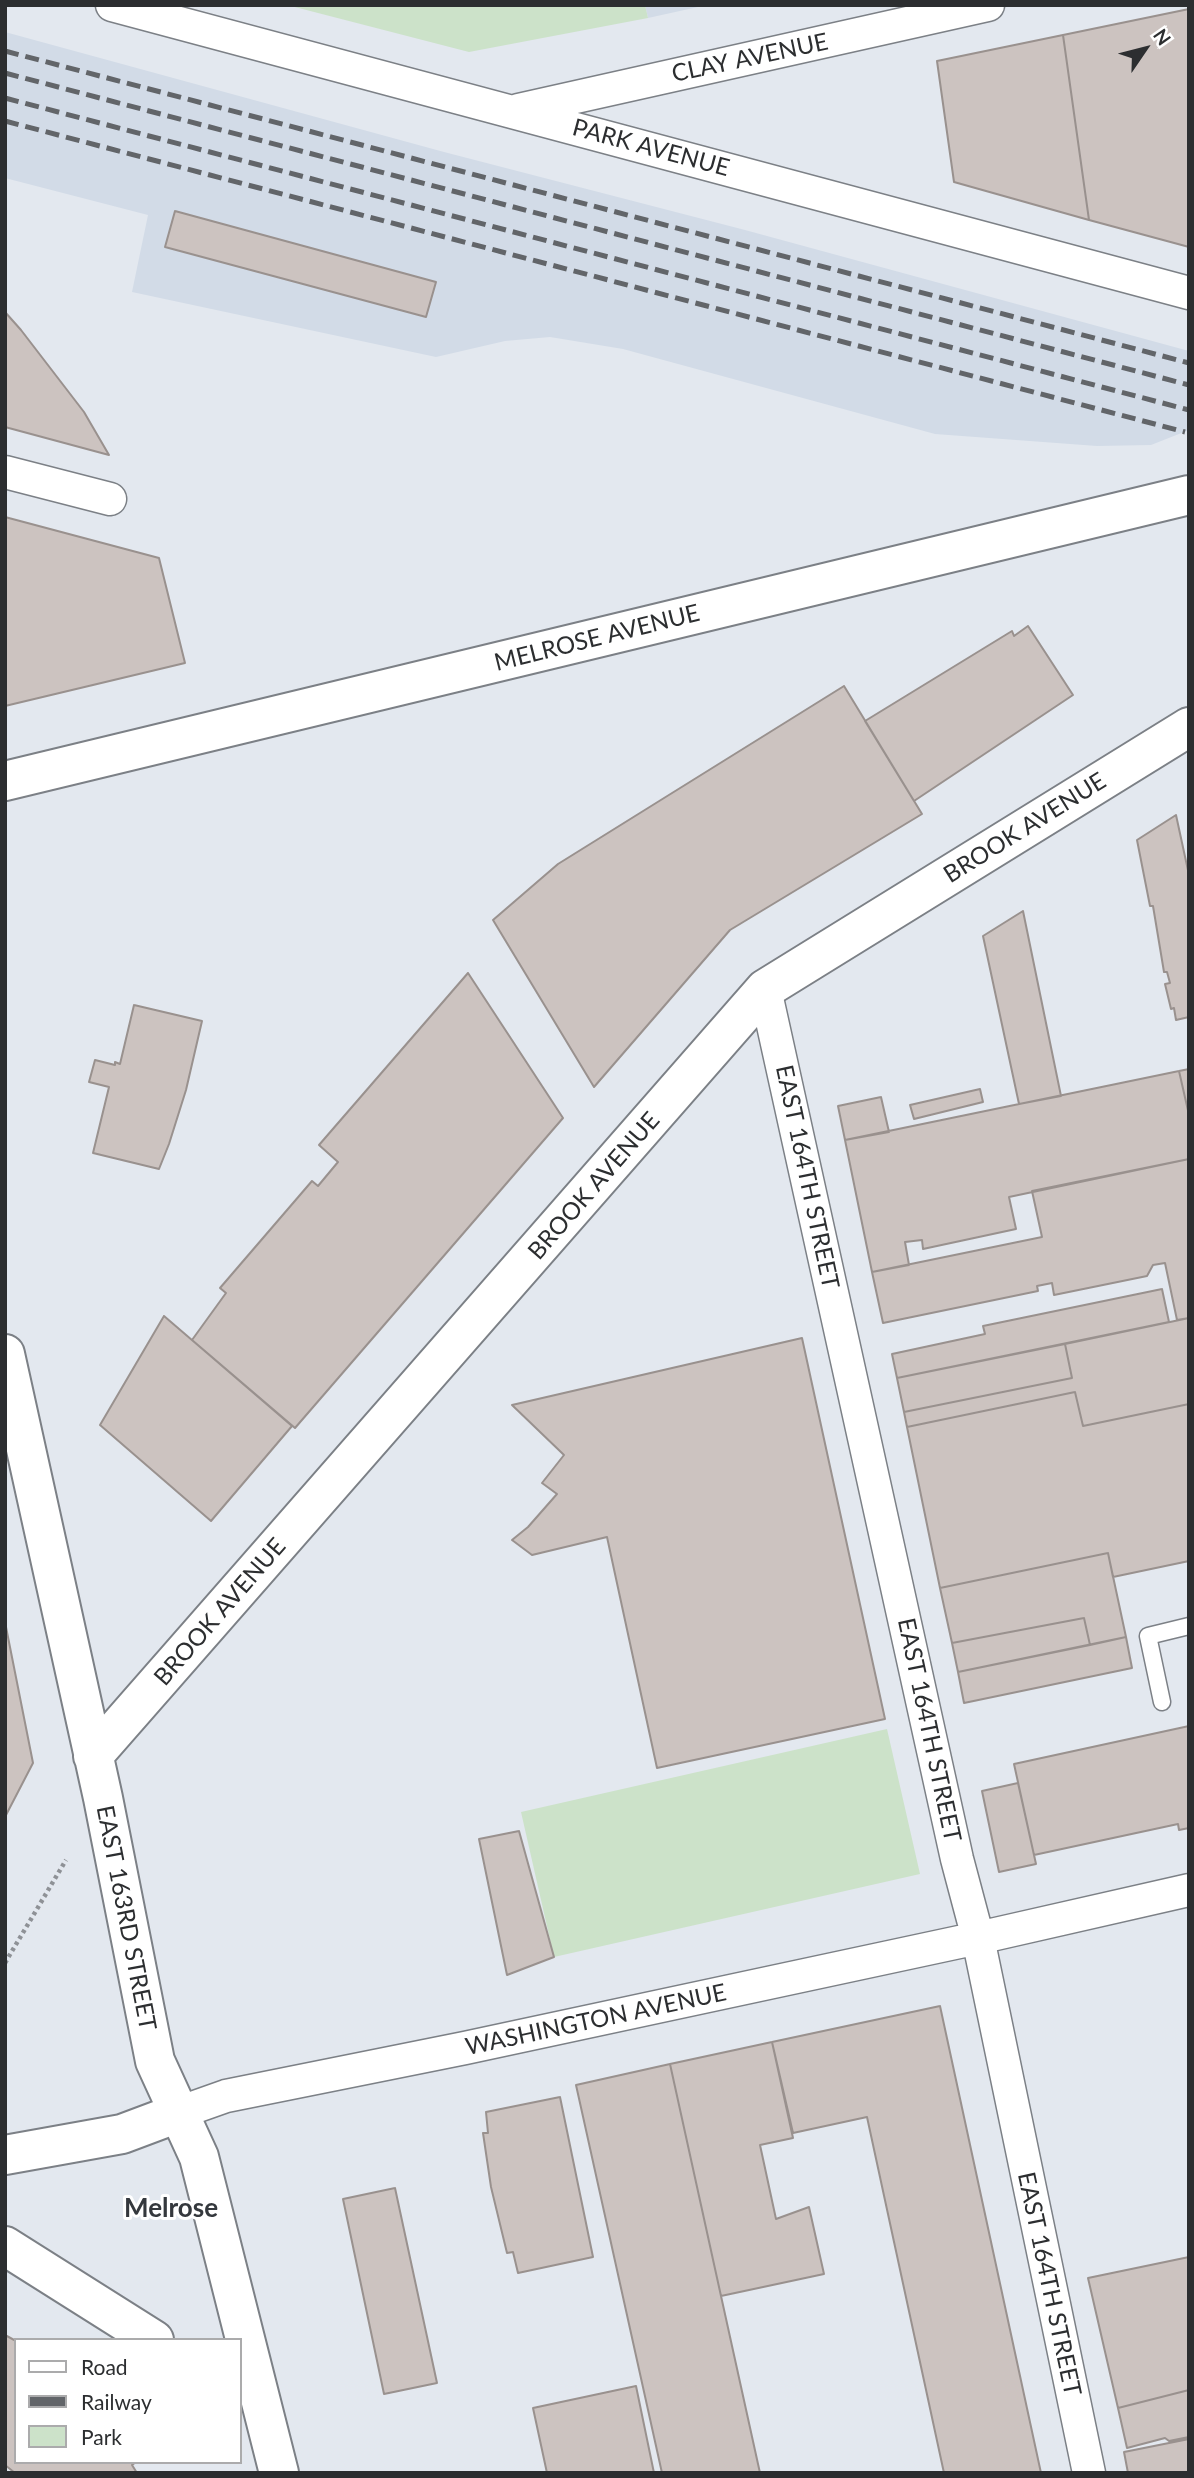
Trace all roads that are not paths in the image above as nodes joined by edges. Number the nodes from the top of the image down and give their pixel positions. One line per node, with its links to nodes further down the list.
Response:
1 (112, 5): 3 (street, PARK AVENUE)
2 (988, 5): 3 (street, CLAY AVENUE)
3 (512, 111): 4 (street, PARK AVENUE)
4 (1189, 292)
5 (5, 472): 7 (street)
6 (1189, 495): 9 (main road, MELROSE AVENUE)
7 (110, 499)
8 (1189, 727): 10 (main road, BROOK AVENUE)
9 (5, 781)
10 (765, 989): 14 (main road, BROOK AVENUE); 16 (street, EAST 164TH STREET)
11 (5, 1354): 14 (main road, EAST 163RD STREET)
12 (1189, 1626): 13 (lane)
13 (1163, 1702)
14 (93, 1756): 17 (main road, EAST 163RD STREET)
15 (1189, 1890): 16 (street, WASHINGTON AVENUE)
16 (978, 1938): 17 (street, WASHINGTON AVENUE); 24 (street, EAST 164TH STREET)
17 (178, 2113): 18 (main road, WASHINGTON AVENUE); 22 (main road, EAST 163RD STREET)
18 (5, 2155)
19 (5, 2246): 20 (main road)
20 (151, 2338)
21 (242, 2408): 22 (main road)
22 (271, 2434): 23 (main road, EAST 163RD STREET)
23 (279, 2473)
24 (1089, 2473)

